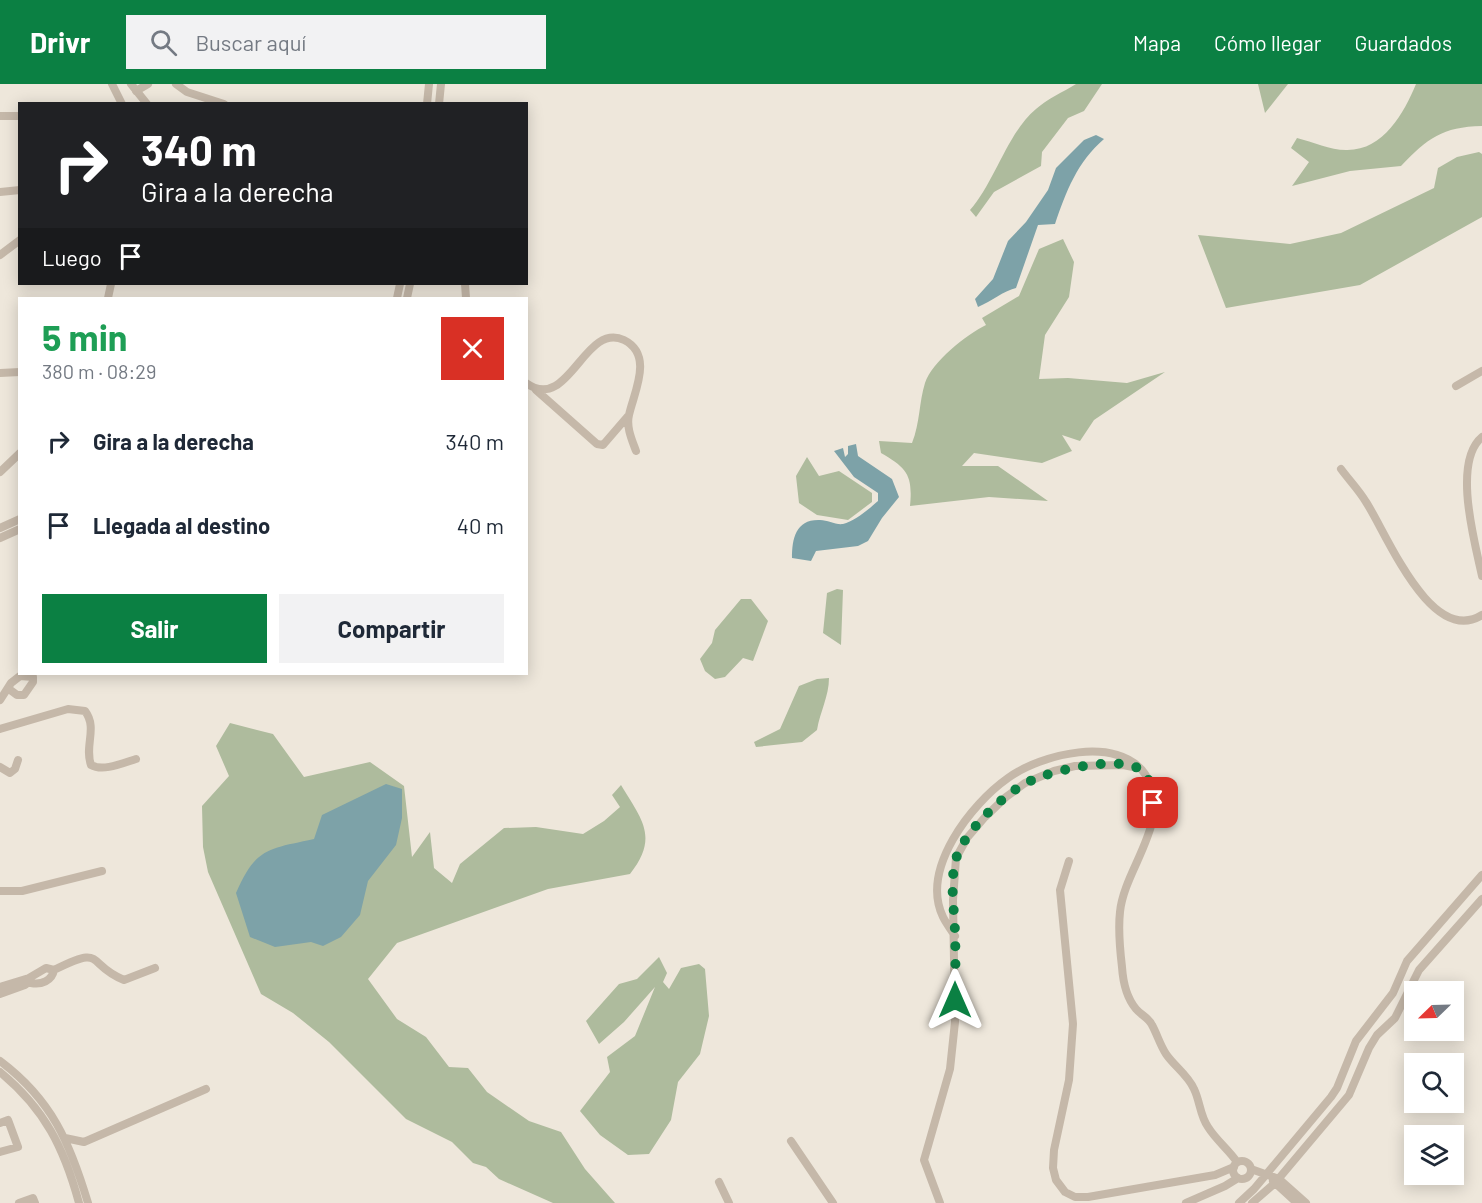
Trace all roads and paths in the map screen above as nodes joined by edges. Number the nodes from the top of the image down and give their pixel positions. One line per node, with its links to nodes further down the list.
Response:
1 (112, 84): 7 (street)
2 (148, 84): 6 (street)
3 (176, 84): 9 (street)
4 (429, 84): 10 (street)
5 (441, 84): 11 (street)
6 (133, 87): 8 (street)
7 (121, 102)
8 (145, 102)
9 (212, 102)
10 (427, 102)
11 (440, 102)
12 (0, 116): 13 (street)
13 (18, 116)
14 (18, 190): 15 (street)
15 (0, 192)
16 (18, 242): 17 (street)
17 (0, 255)
18 (1482, 371): 22 (street)
19 (18, 372): 20 (street)
20 (0, 373)
21 (528, 384): 23 (street)
22 (1456, 386)
23 (536, 390): 24 (street); 24 (street)
24 (628, 416): 26 (street)
25 (1482, 437): 34 (street)
26 (636, 451)
27 (18, 455): 29 (street)
28 (1341, 469): 35 (street)
29 (0, 472)
30 (18, 520): 31 (street)
31 (0, 528)
32 (18, 530): 33 (street)
33 (0, 538)
34 (1482, 576)
35 (1482, 615)
36 (9, 689): 37 (street)
37 (0, 700)
38 (0, 729): 39 (street)
39 (136, 759)
40 (18, 760): 41 (street)
41 (0, 767)
42 (1138, 768): 48 (street); 48 (street); 62 (street)
43 (1069, 861): 62 (street)
44 (102, 871): 46 (street)
45 (1482, 875): 64 (street)
46 (0, 891)
47 (1482, 899): 66 (street)
48 (955, 936): 74 (street)
49 (155, 968): 50 (street)
50 (30, 981): 51 (street); 52 (street)
51 (0, 987)
52 (0, 994)
53 (0, 1061): 57 (street)
54 (0, 1072): 70 (street)
55 (206, 1089): 59 (street)
56 (0, 1123): 60 (street)
57 (65, 1138): 59 (street); 61 (street)
58 (791, 1141): 73 (street)
59 (84, 1142): 61 (street)
60 (0, 1152)
61 (74, 1159): 71 (street)
62 (1235, 1164): 63 (street); 65 (street)
63 (1251, 1169): 64 (street); 65 (street)
64 (1266, 1174): 66 (street); 76 (street)
65 (1238, 1178): 75 (street)
66 (1277, 1181): 77 (street); 78 (street); 79 (street)
67 (719, 1182): 72 (street)
68 (19, 1203): 69 (street)
69 (35, 1203)
70 (79, 1203)
71 (88, 1203)
72 (729, 1203)
73 (832, 1203)
74 (940, 1203)
75 (1186, 1203)
76 (1239, 1203)
77 (1252, 1203)
78 (1297, 1203)
79 (1306, 1203)

